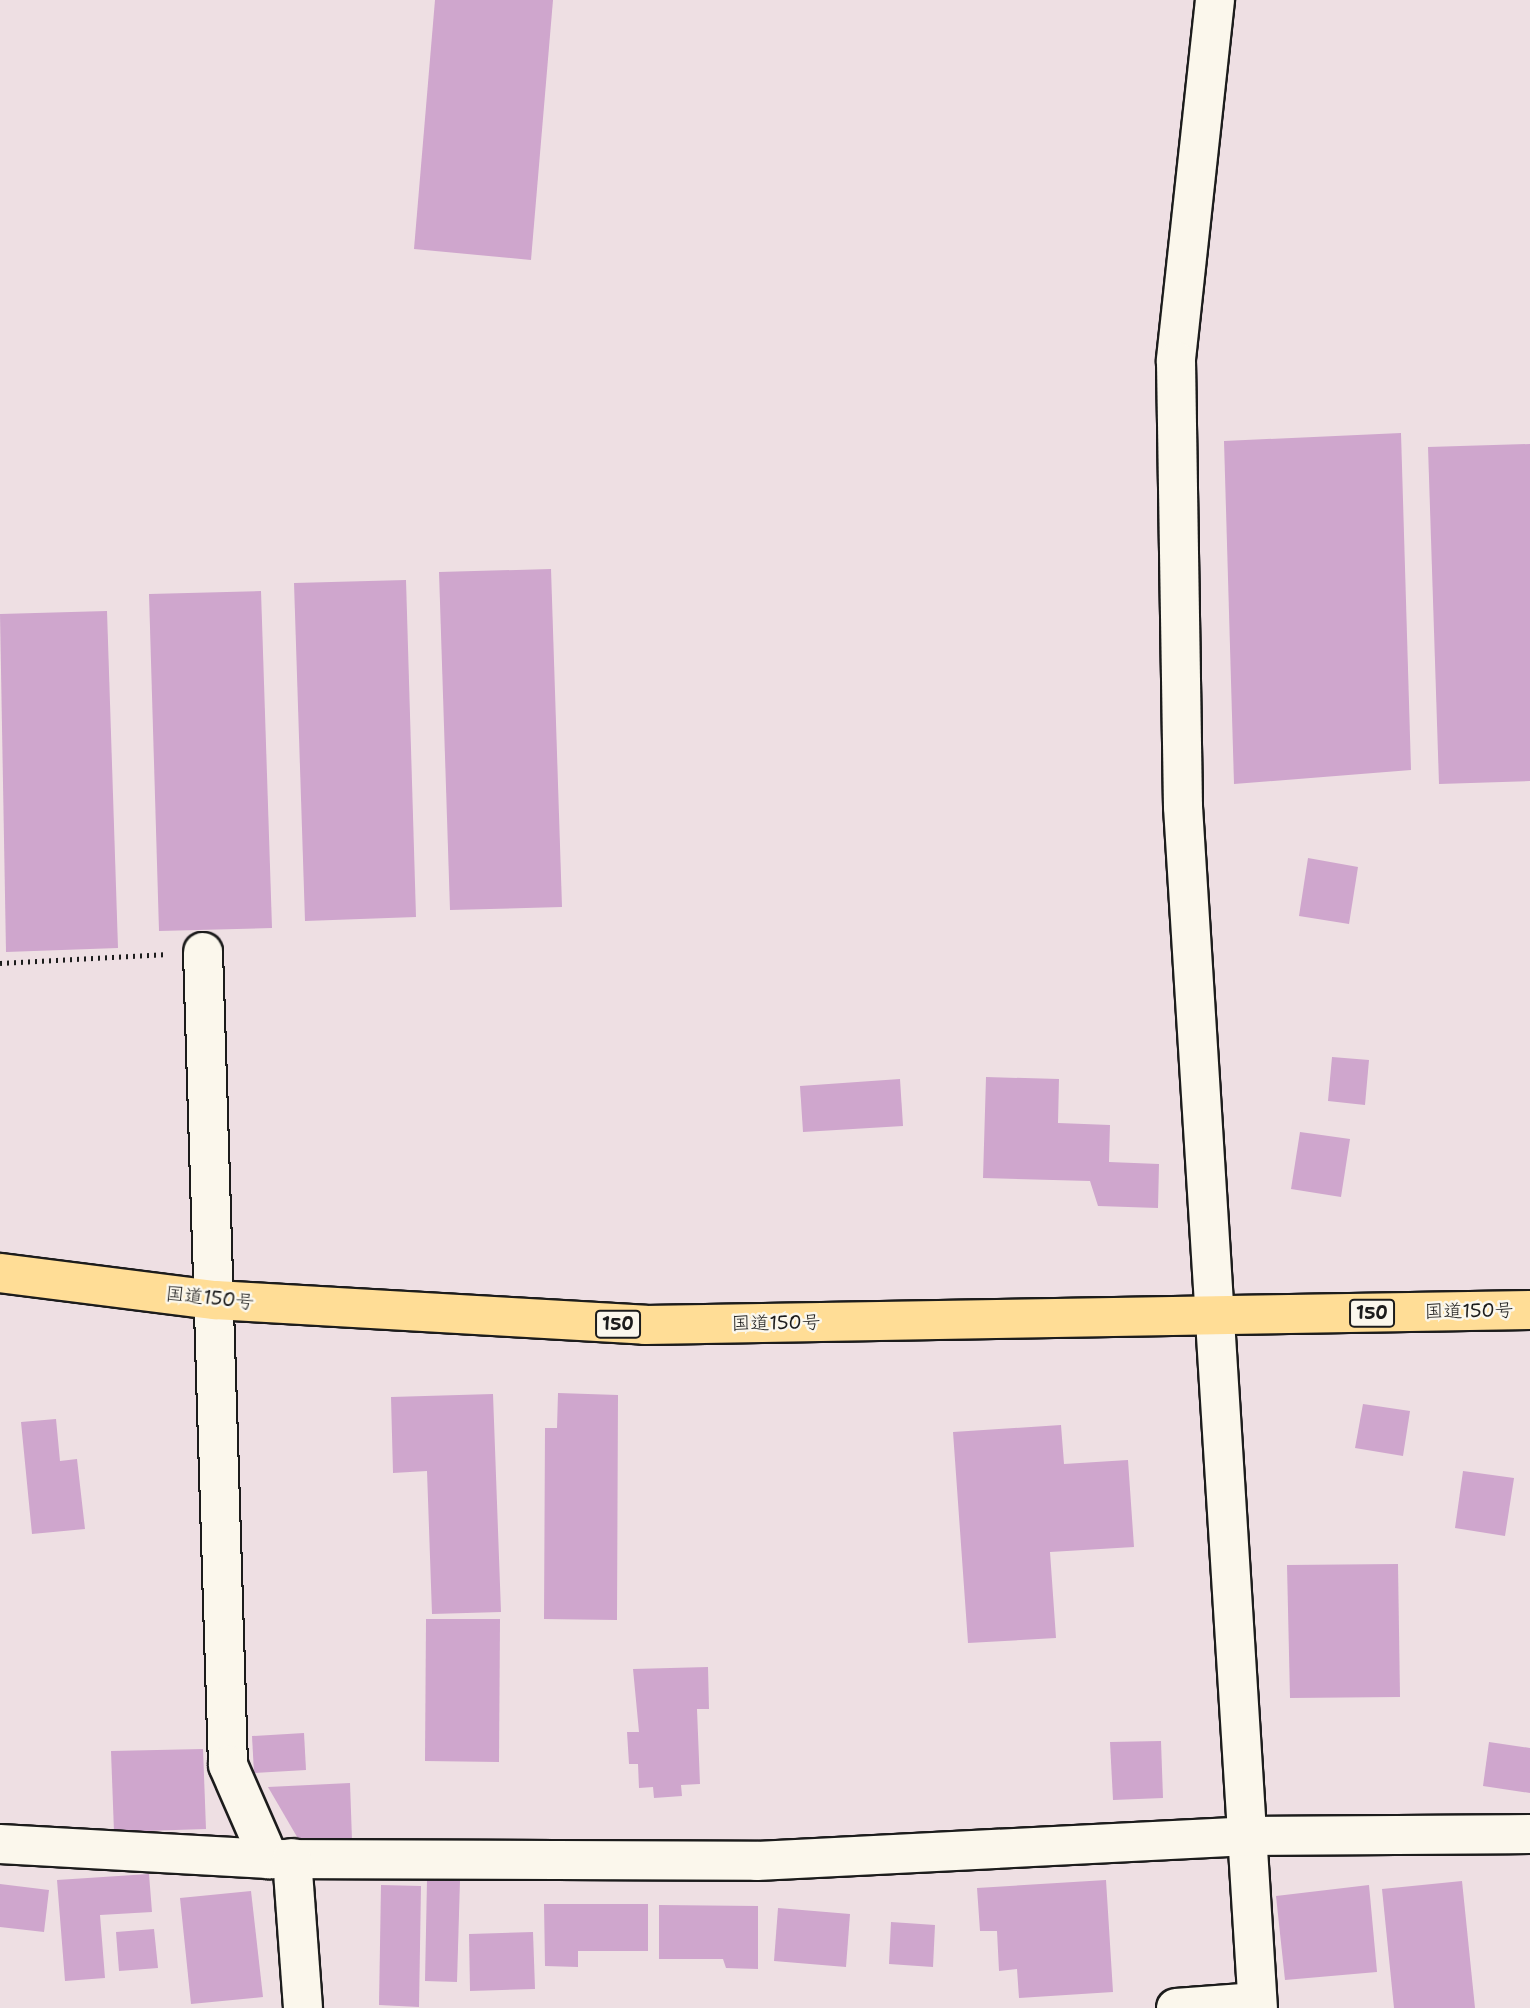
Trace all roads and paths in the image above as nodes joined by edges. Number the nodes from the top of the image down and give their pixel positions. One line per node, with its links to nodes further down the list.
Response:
1 (1215, 0): 7 (street)
2 (203, 952): 3 (path); 5 (street)
3 (0, 963)
4 (8, 1282): 5 (highway, 国道150号 / 150)
5 (215, 1300): 7 (highway, 国道150号 / 150); 11 (street)
6 (1530, 1310): 7 (highway, 国道150号 / 150)
7 (1214, 1317): 9 (street)
8 (1530, 1834): 9 (street)
9 (1243, 1836): 11 (street); 12 (street)
10 (0, 1844): 11 (street)
11 (281, 1858): 13 (street)
12 (1257, 2005): 14 (street)
13 (303, 2008)
14 (1176, 2008)

